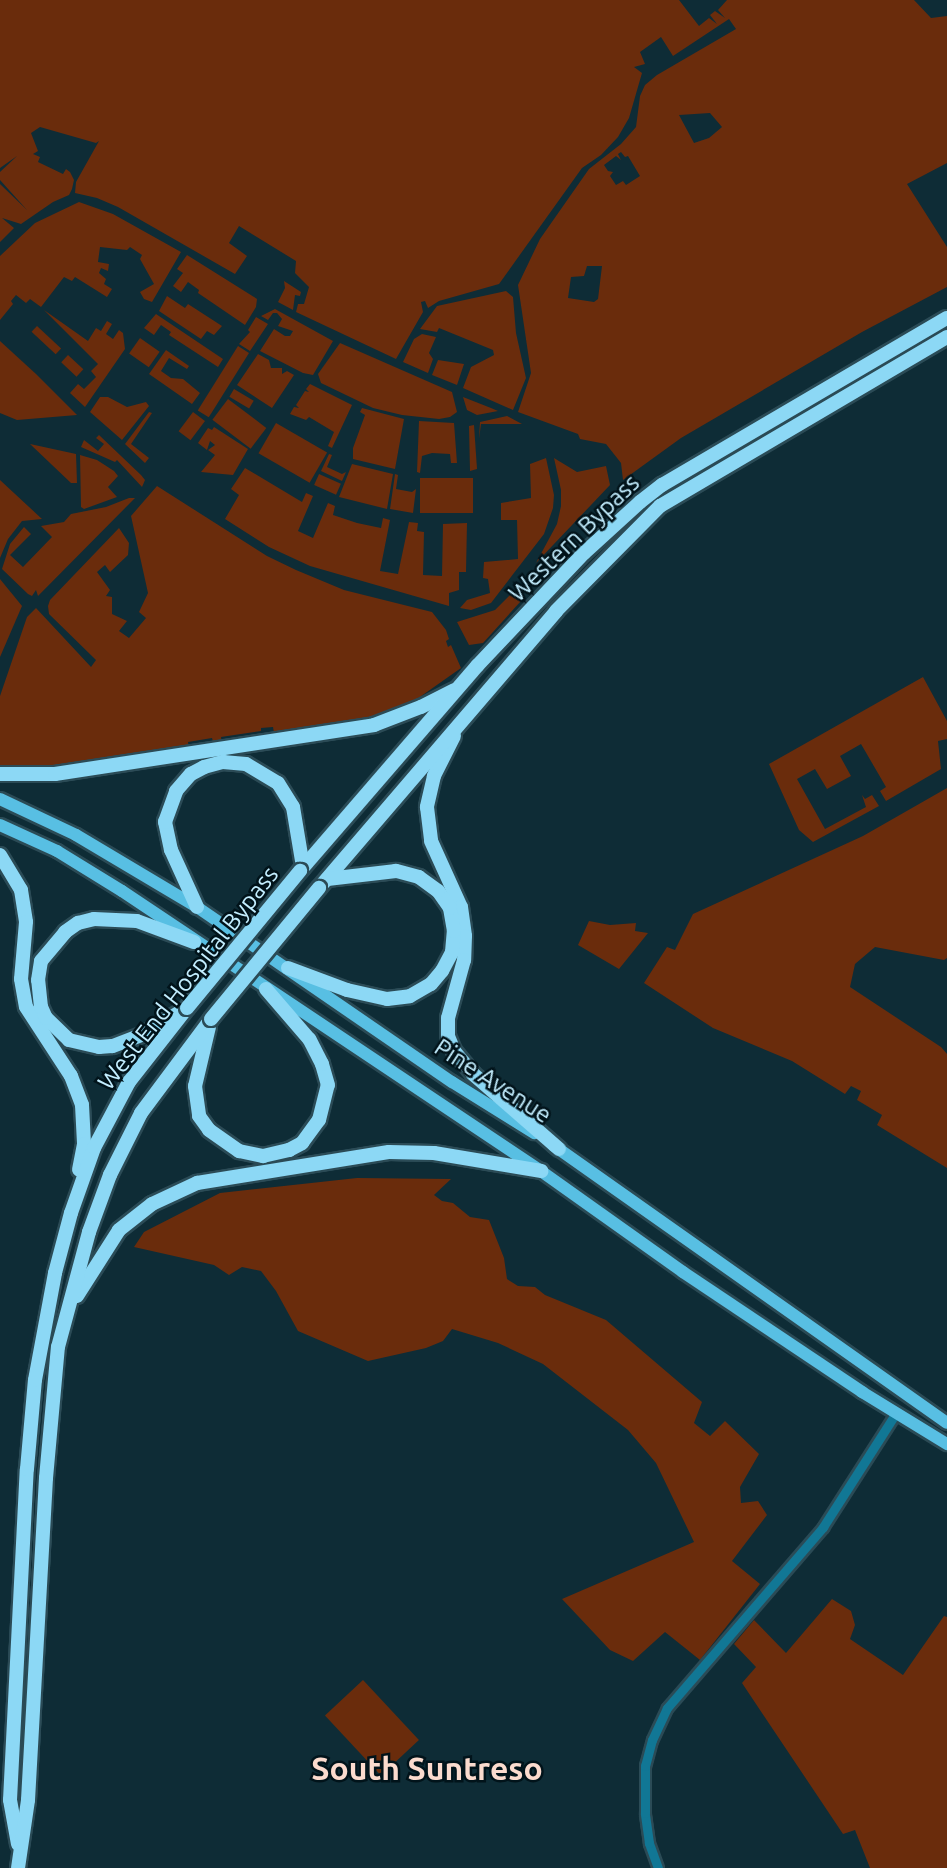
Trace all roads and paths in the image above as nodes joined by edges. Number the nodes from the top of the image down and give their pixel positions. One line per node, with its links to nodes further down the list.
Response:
1 (947, 318): 3 (highway, Western Bypass)
2 (947, 337): 4 (highway, Western Bypass)
3 (461, 685): 5 (highway); 9 (highway, Western Bypass)
4 (466, 712): 10 (highway, Western Bypass); 17 (highway)
5 (0, 774)
6 (0, 799): 11 (main road, Pine Avenue)
7 (0, 825): 12 (main road)
8 (0, 855): 19 (highway)
9 (301, 869): 11 (highway); 15 (highway, West End Hospital Bypass, bridge)
10 (323, 883): 13 (highway); 16 (highway, West End Hospital Bypass, bridge)
11 (197, 907): 13 (main road, Pine Avenue)
12 (194, 942): 14 (main road); 15 (highway)
13 (288, 968): 17 (main road, Pine Avenue)
14 (266, 989): 16 (highway); 18 (main road)
15 (187, 1008): 19 (highway, West End Hospital Bypass)
16 (211, 1019): 20 (highway, West End Hospital Bypass)
17 (559, 1149): 22 (main road, Pine Avenue)
18 (541, 1171): 20 (highway); 21 (main road)
19 (71, 1213): 24 (highway, West End Hospital Bypass)
20 (66, 1316): 24 (highway, West End Hospital Bypass)
21 (897, 1413): 23 (main road); 25 (street)
22 (947, 1423)
23 (947, 1444)
24 (19, 1861)
25 (657, 1868)

